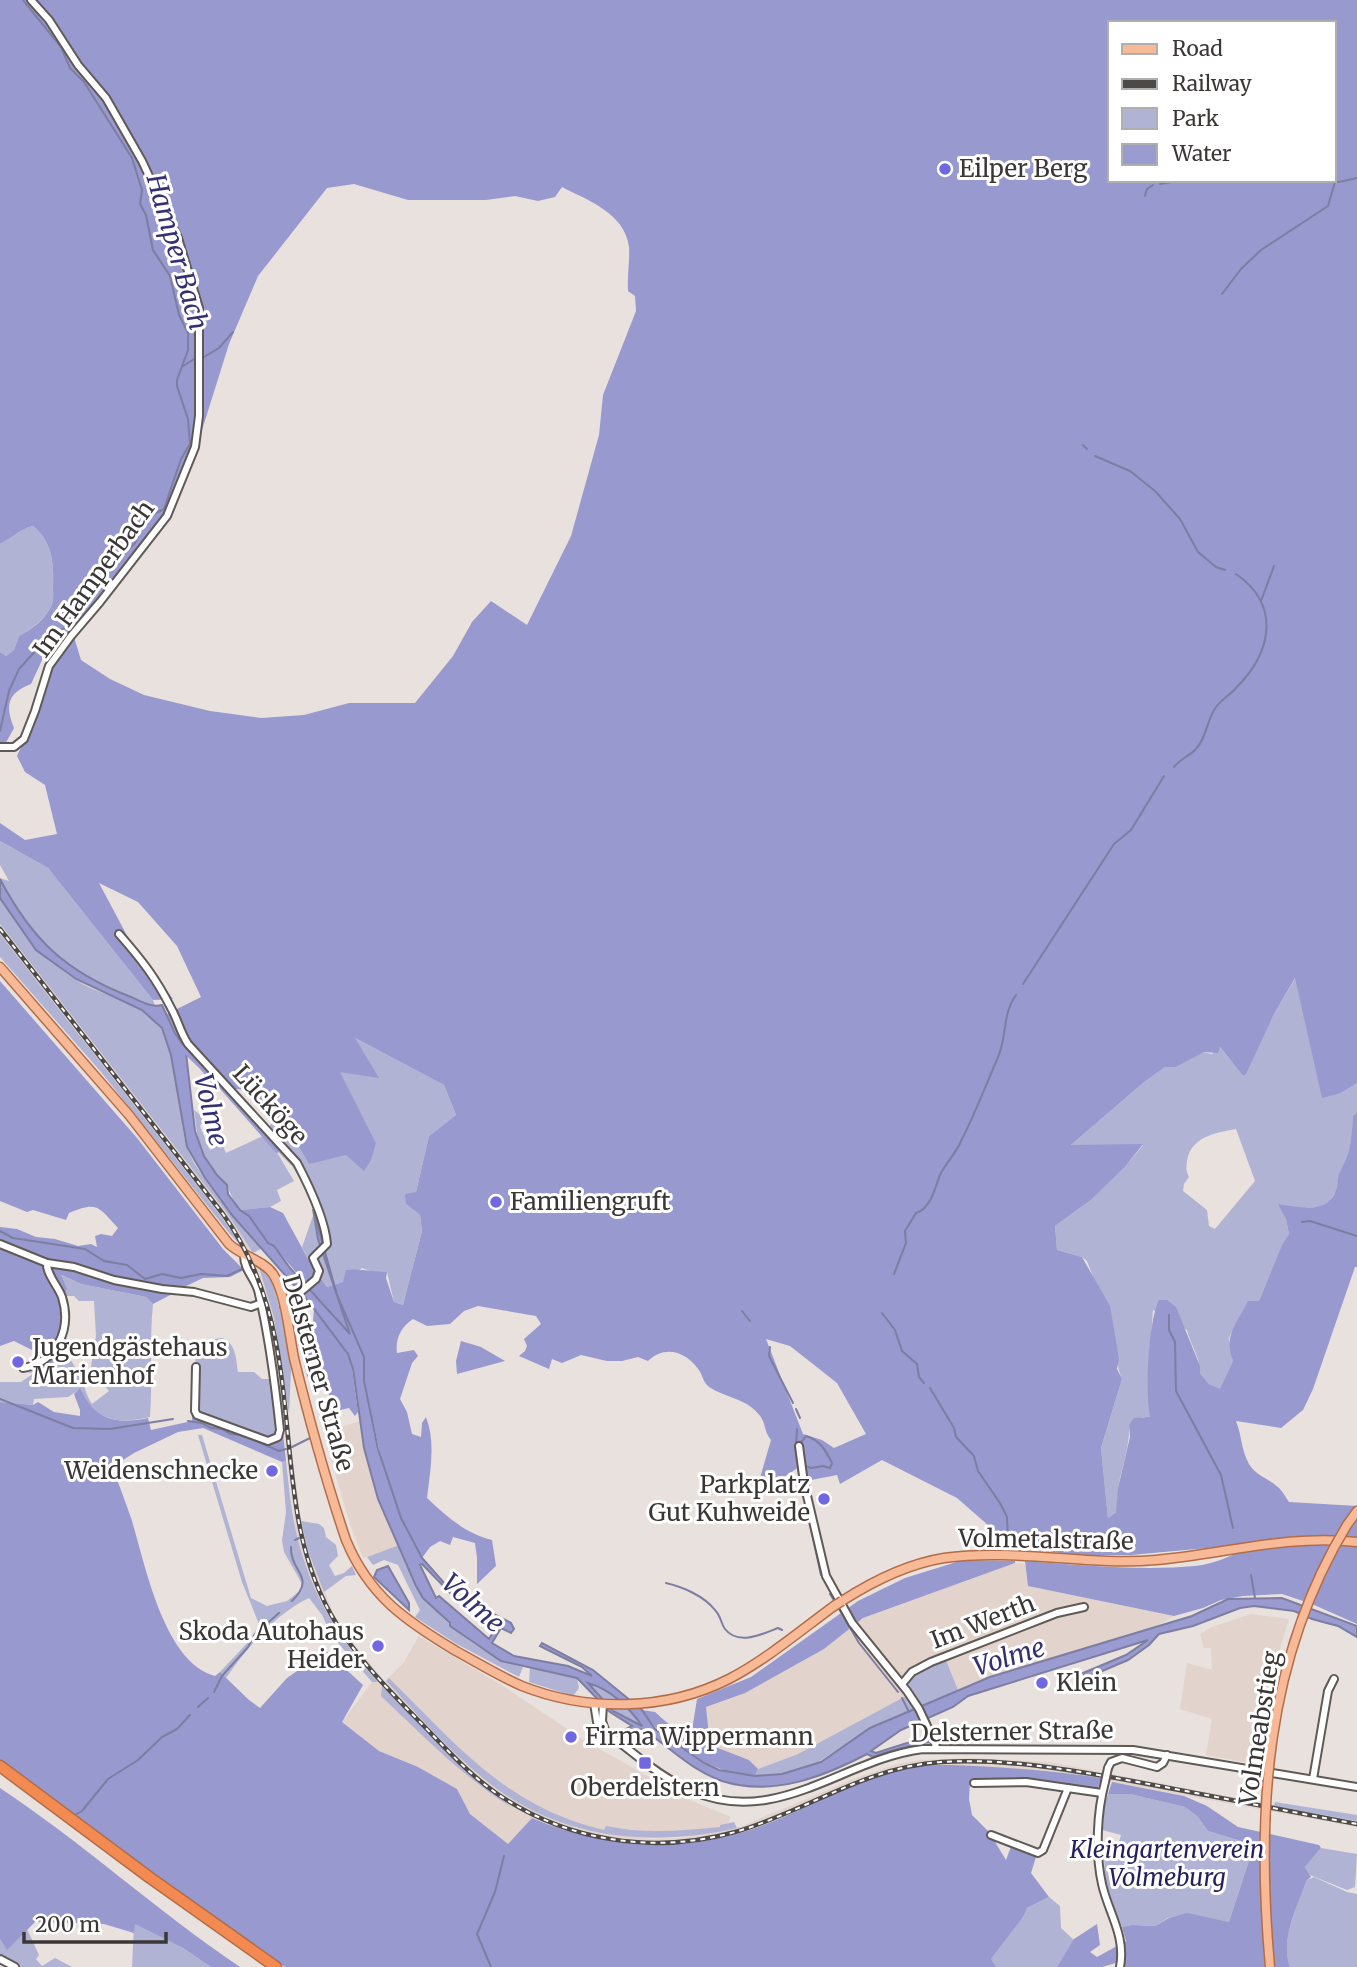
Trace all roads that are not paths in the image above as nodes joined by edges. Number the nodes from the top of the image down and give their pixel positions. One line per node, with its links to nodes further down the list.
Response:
1 (31, 0): 2 (street, Im Hamperbach)
2 (0, 747)
3 (119, 934): 9 (street, Lücköge)
4 (0, 967): 6 (main road, Delsterner Straße)
5 (0, 1244): 7 (street)
6 (244, 1255): 8 (street); 9 (main road, Delsterner Straße)
7 (47, 1263): 8 (street); 11 (street)
8 (259, 1304): 10 (street)
9 (284, 1306): 18 (main road, Delsterner Straße)
10 (196, 1367)
11 (23, 1368)
12 (799, 1446): 17 (street)
13 (1357, 1511): 34 (main road, Volmeabstieg, bridge)
14 (1357, 1542): 18 (main road, Volmetalstraße)
15 (1084, 1606): 17 (street, Im Werth)
16 (1334, 1679): 22 (street)
17 (902, 1684): 19 (street)
18 (599, 1704): 19 (street, Delsterner Straße)
19 (934, 1742): 20 (street, Delsterner Straße)
20 (1167, 1755): 22 (street, Delsterner Straße); 26 (street, bridge)
21 (2, 1770): 28 (highway)
22 (1313, 1779): 24 (street, Delsterner Straße)
23 (974, 1783): 25 (street)
24 (1357, 1787)
25 (1068, 1788): 26 (street); 27 (street)
26 (1102, 1793): 33 (street)
27 (991, 1835)
28 (125, 1861): 31 (highway); 32 (highway)
29 (0, 1959): 30 (street)
30 (15, 1967)
31 (268, 1967)
32 (276, 1967)
33 (1120, 1967)
34 (1270, 1967)

